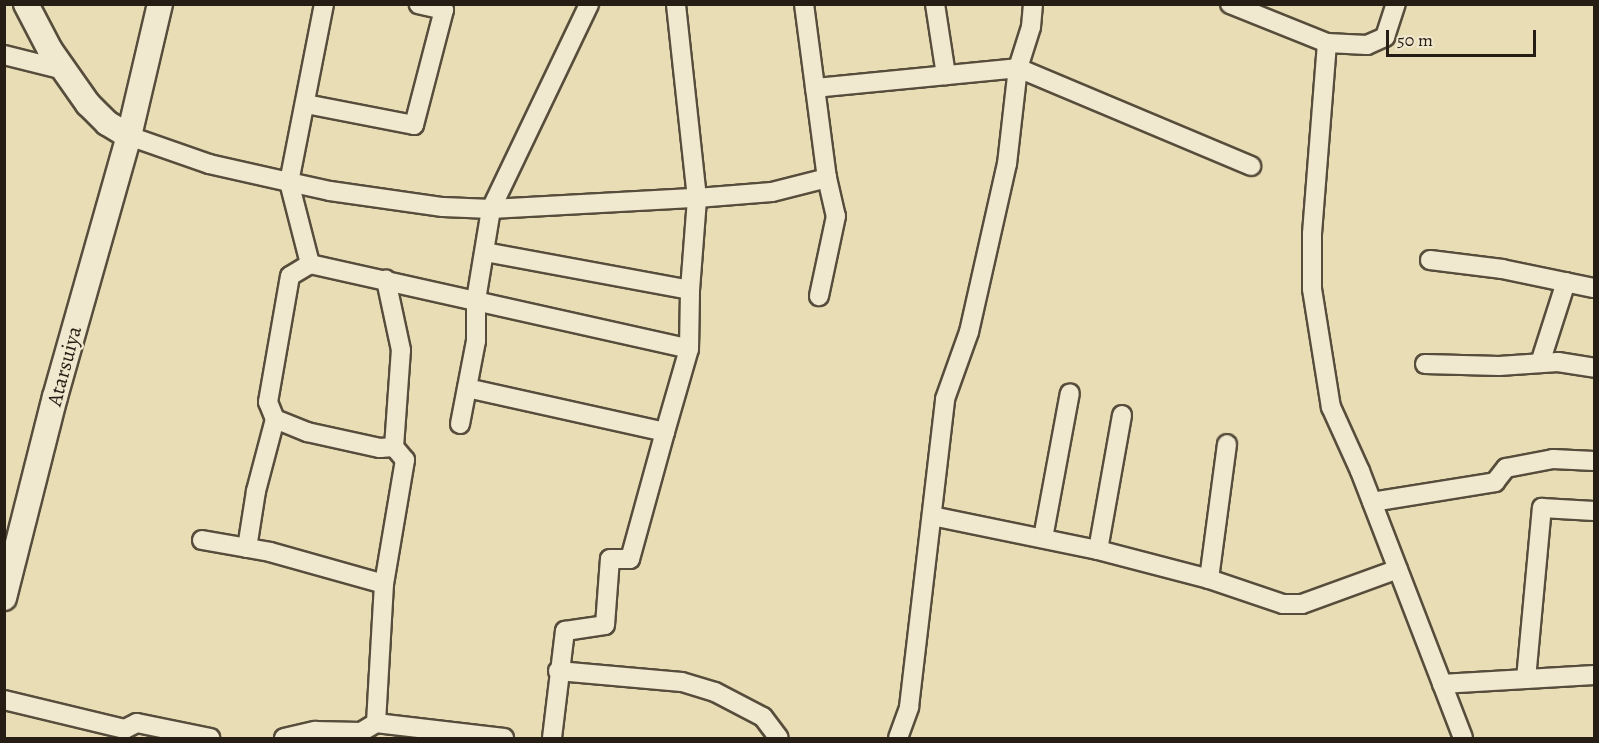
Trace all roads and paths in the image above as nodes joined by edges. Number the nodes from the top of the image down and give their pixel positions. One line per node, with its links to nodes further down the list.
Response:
1 (26, 4): 15 (street)
2 (160, 4): 19 (street, Atarsuiya)
3 (324, 4): 18 (street)
4 (419, 4): 18 (street)
5 (589, 4): 24 (street)
6 (676, 4): 23 (street)
7 (804, 4): 17 (street)
8 (935, 4): 16 (street)
9 (1033, 4): 14 (street)
10 (1230, 4): 12 (street)
11 (1396, 4): 12 (street)
12 (1327, 43): 47 (street)
13 (4, 54): 15 (street)
14 (1018, 68): 16 (street); 20 (street); 49 (street)
15 (64, 70): 19 (street)
16 (946, 75): 17 (street)
17 (815, 88): 21 (street)
18 (306, 104): 22 (street)
19 (129, 136): 22 (street); 54 (street, Atarsuiya)
20 (1251, 166)
21 (827, 178): 23 (street); 32 (street)
22 (289, 182): 24 (street); 27 (street)
23 (697, 198): 24 (street); 31 (street)
24 (491, 209): 25 (street)
25 (485, 252): 31 (street); 33 (street)
26 (1430, 260): 29 (street)
27 (310, 264): 28 (street); 41 (street)
28 (386, 280): 33 (street); 45 (street)
29 (1566, 282): 30 (street); 35 (street)
30 (1594, 288)
31 (690, 290): 34 (street)
32 (819, 296)
33 (476, 300): 34 (street); 38 (street)
34 (690, 349): 43 (street)
35 (1540, 363): 36 (street); 37 (street)
36 (1425, 364)
37 (1594, 368)
38 (467, 388): 42 (street); 43 (street)
39 (1070, 393): 50 (street)
40 (1122, 415): 53 (street)
41 (275, 419): 45 (street); 52 (street)
42 (460, 424)
43 (665, 432): 59 (street)
44 (1227, 444): 56 (street)
45 (394, 447): 57 (street)
46 (1594, 461): 47 (street)
47 (1372, 502): 55 (street)
48 (1594, 511): 61 (street)
49 (932, 516): 50 (street); 71 (street)
50 (1043, 538): 53 (street)
51 (202, 540): 52 (street)
52 (247, 548): 57 (street)
53 (1098, 550): 56 (street)
54 (10, 555): 58 (street, Atarsuiya)
55 (1398, 568): 56 (street); 62 (street)
56 (1209, 579)
57 (384, 584): 64 (street)
58 (4, 598)
59 (558, 670): 69 (street); 70 (street)
60 (1594, 675): 61 (street)
61 (1526, 679): 62 (street)
62 (1442, 684): 72 (street)
63 (4, 700): 65 (street)
64 (376, 723): 67 (street); 68 (street)
65 (123, 734): 66 (street)
66 (210, 738)
67 (284, 738)
68 (504, 738)
69 (552, 738)
70 (779, 738)
71 (898, 738)
72 (1463, 738)

